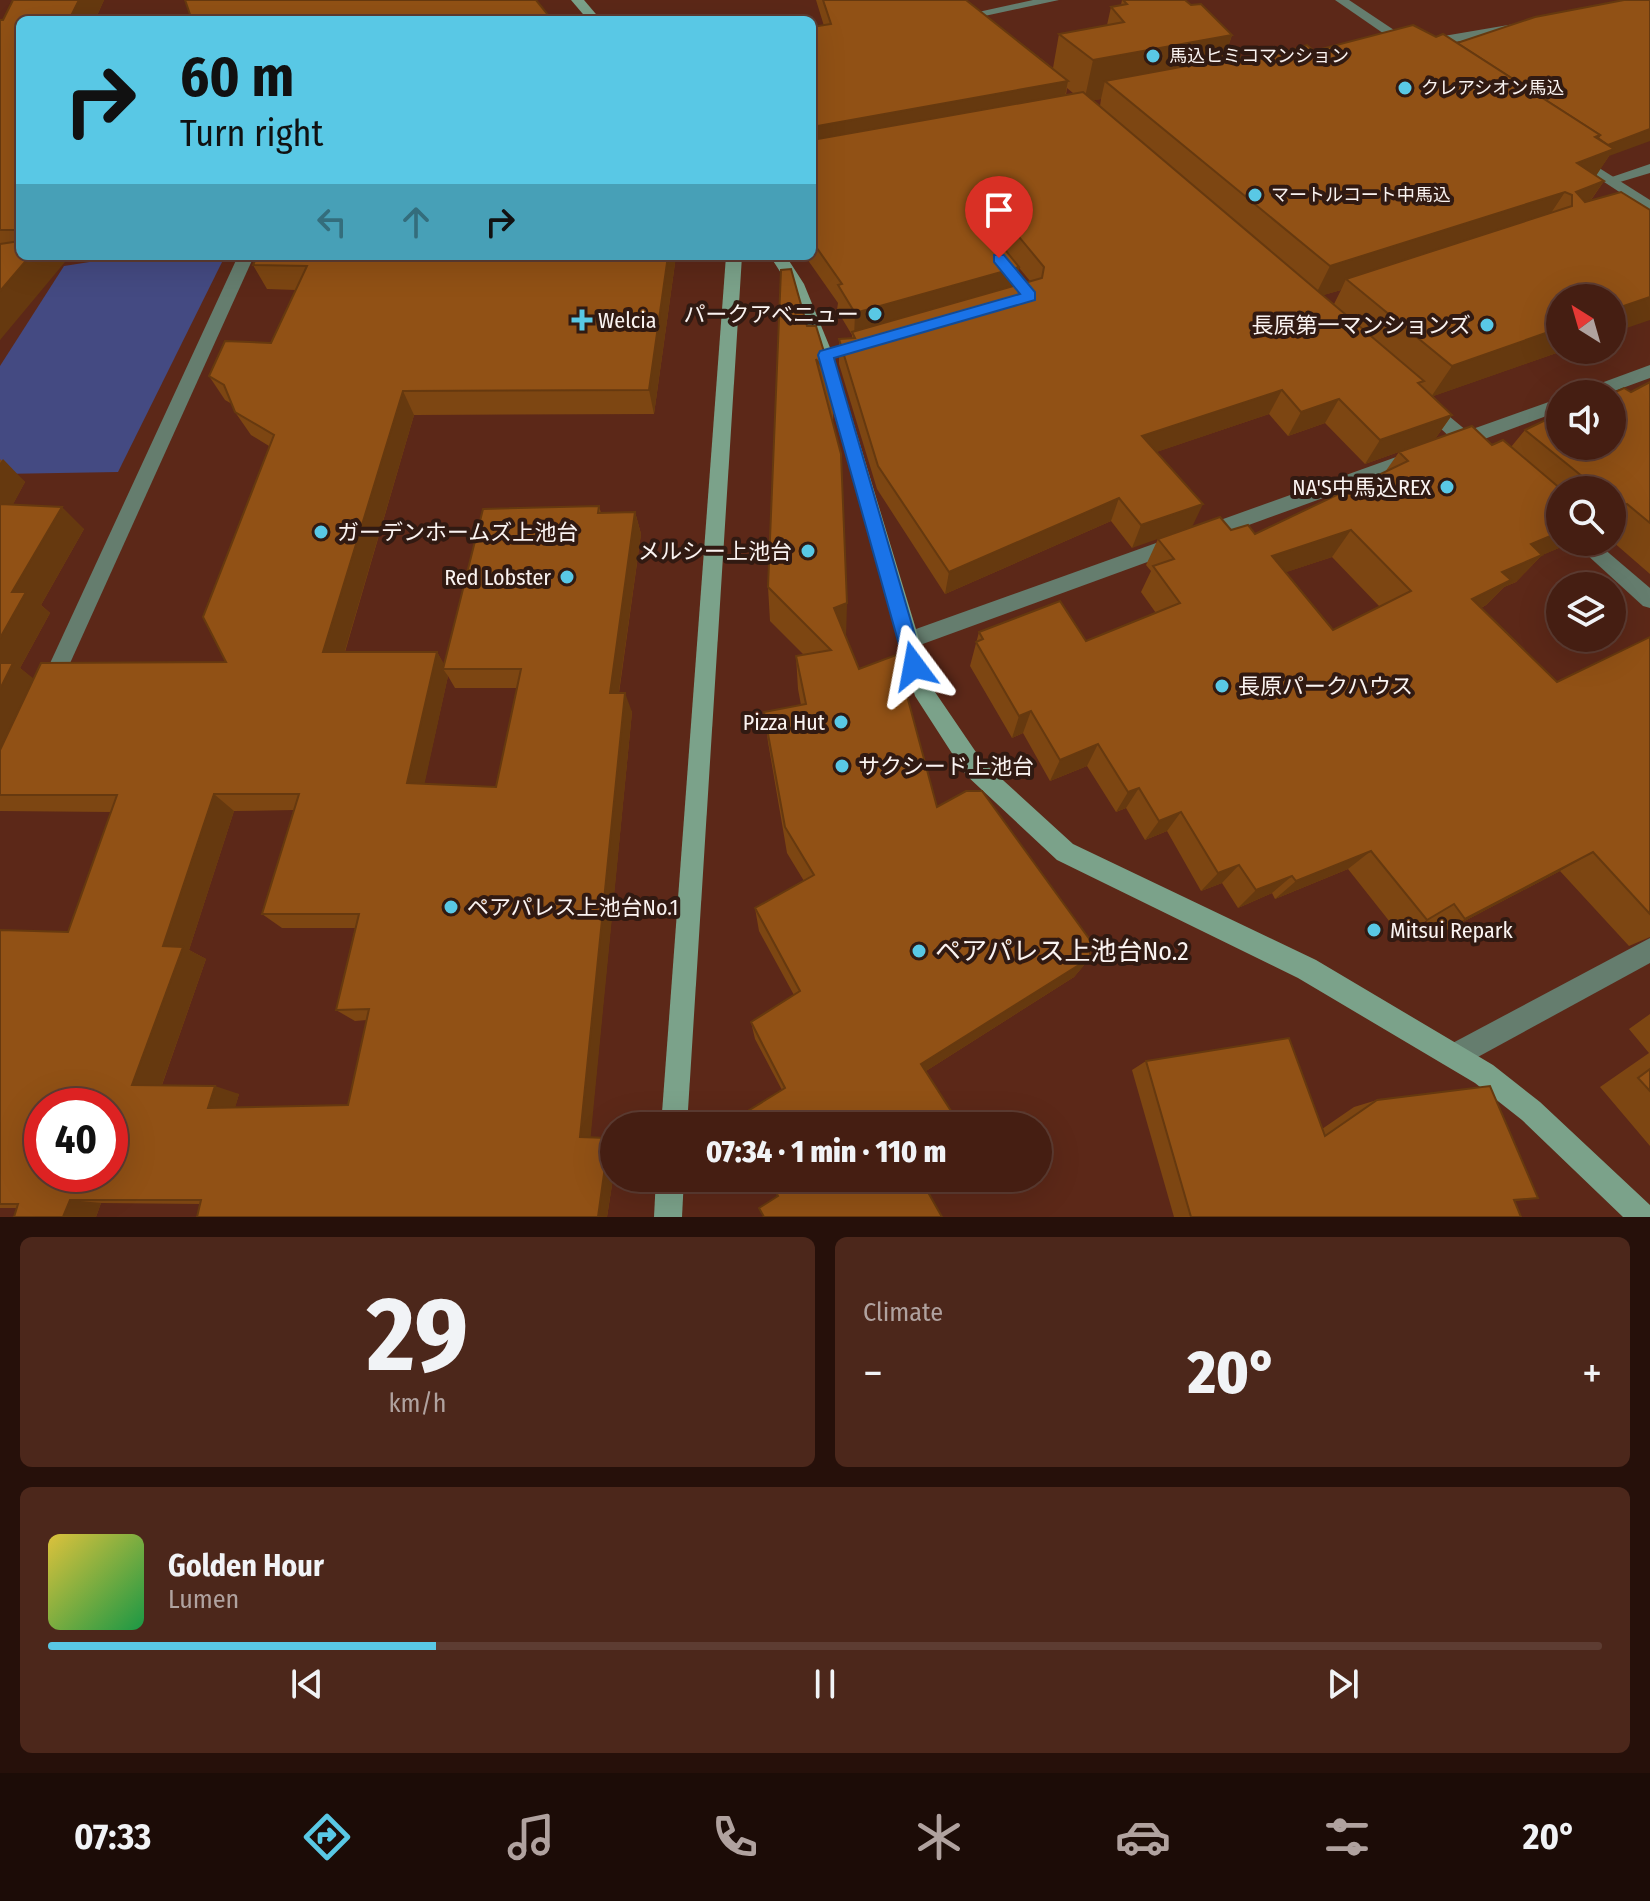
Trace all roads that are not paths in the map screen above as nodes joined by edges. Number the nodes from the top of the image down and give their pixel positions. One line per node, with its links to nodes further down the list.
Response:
1 (577, 0): 4 (street)
2 (1053, 0): 5 (street)
3 (1341, 0): 7 (street)
4 (591, 16)
5 (967, 16)
6 (1531, 25): 7 (street)
7 (1404, 48): 8 (street)
8 (1424, 55)
9 (1563, 149): 11 (street)
10 (1650, 168): 11 (street)
11 (1610, 180): 12 (street)
12 (1646, 205): 13 (street)
13 (1616, 210)
14 (244, 260): 26 (street)
15 (734, 260): 29 (street)
16 (781, 260): 25 (street)
17 (1650, 371): 18 (street)
18 (1626, 380)
19 (1417, 399): 21 (street)
20 (1546, 409): 21 (street)
21 (1464, 439): 22 (street); 25 (street)
22 (1488, 460)
23 (1599, 556): 24 (street)
24 (1650, 600)
25 (909, 640): 28 (street)
26 (39, 710)
27 (1650, 950): 28 (street)
28 (1456, 1055): 32 (street)
29 (675, 1112)
30 (669, 1192): 31 (street)
31 (668, 1217)
32 (1643, 1217)

